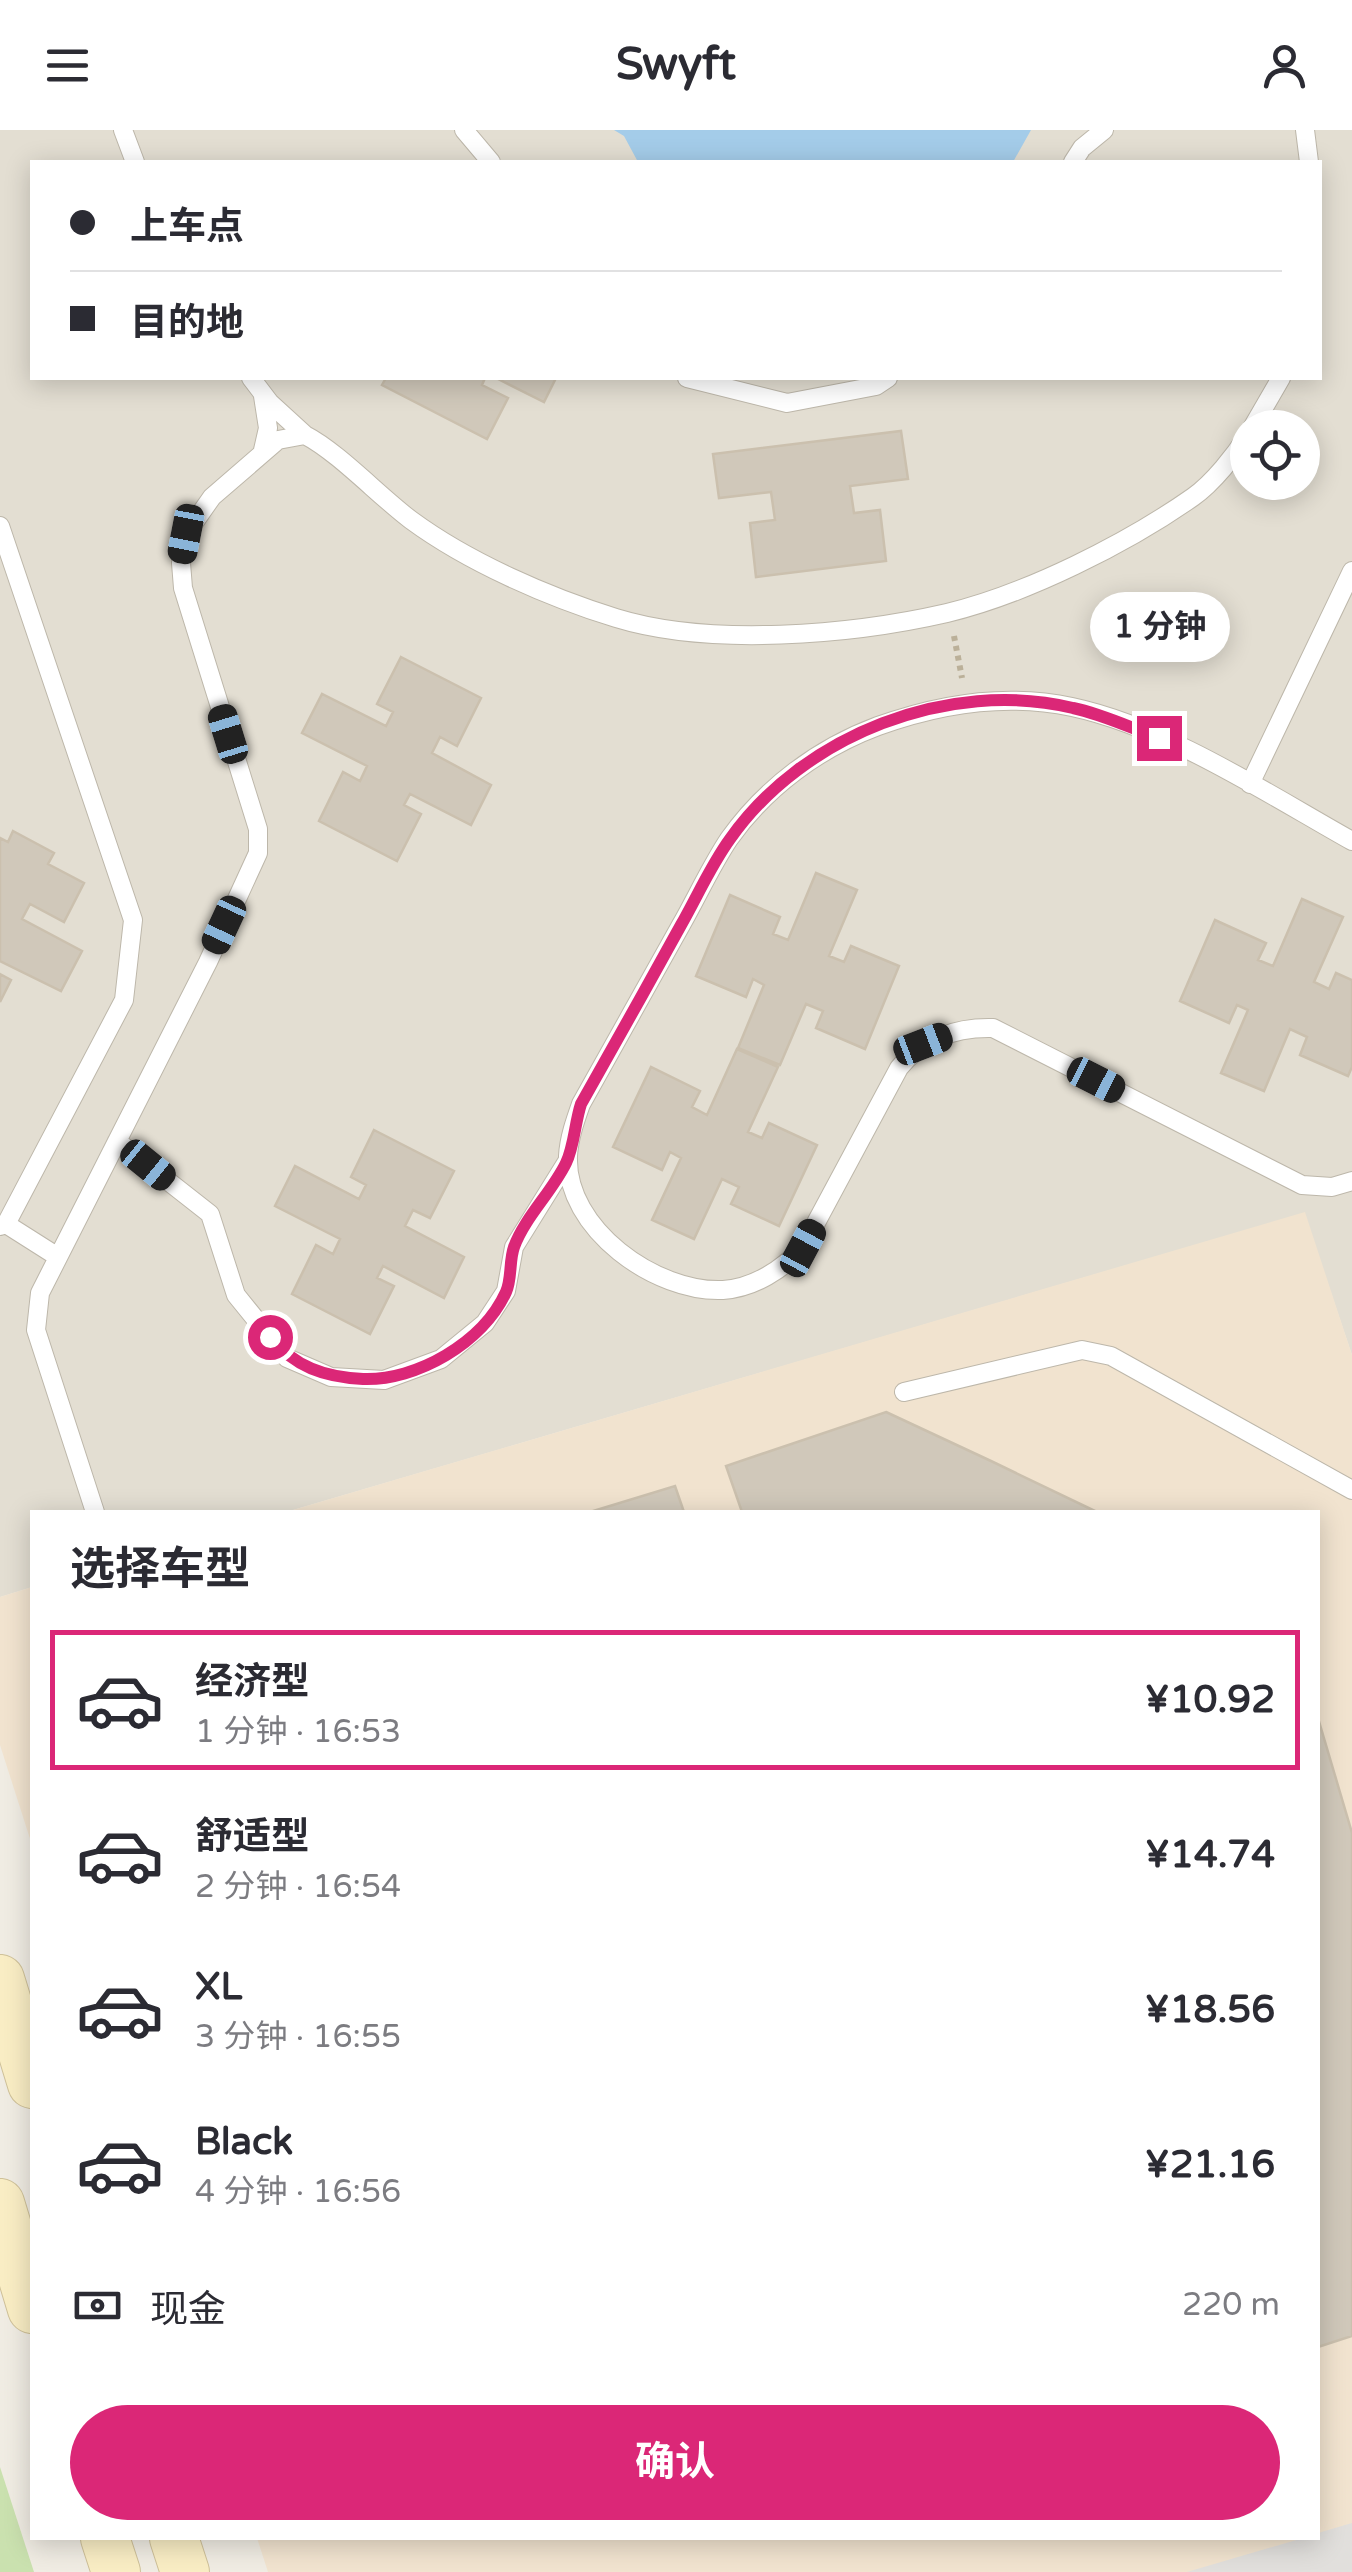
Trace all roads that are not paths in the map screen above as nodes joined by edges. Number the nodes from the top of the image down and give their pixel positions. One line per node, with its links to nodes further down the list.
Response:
1 (123, 130): 5 (lane)
2 (464, 130): 6 (lane)
3 (1104, 130): 7 (lane)
4 (1306, 130): 8 (lane)
5 (134, 160)
6 (489, 160)
7 (1074, 160)
8 (1309, 160)
9 (696, 380): 10 (lane)
10 (885, 380)
11 (1280, 380): 13 (lane)
12 (257, 385): 14 (lane); 15 (lane)
13 (1262, 410)
14 (305, 435): 15 (lane); 16 (lane)
15 (263, 450): 21 (lane)
16 (1230, 456)
17 (0, 526): 24 (lane)
18 (1352, 571): 19 (lane)
19 (1250, 784): 20 (lane); 22 (lane)
20 (1352, 840)
21 (117, 1141): 22 (lane); 25 (lane)
22 (568, 1160): 23 (lane)
23 (1352, 1181)
24 (3, 1225): 25 (lane)
25 (58, 1256): 28 (lane)
26 (904, 1392): 27 (lane)
27 (1352, 1490)
28 (94, 1510)
29 (0, 1979): 30 (main road)
30 (30, 2077)
31 (0, 2203): 32 (main road)
32 (30, 2302)
33 (106, 2540): 35 (main road)
34 (175, 2540): 36 (main road)
35 (116, 2572)
36 (184, 2572)

